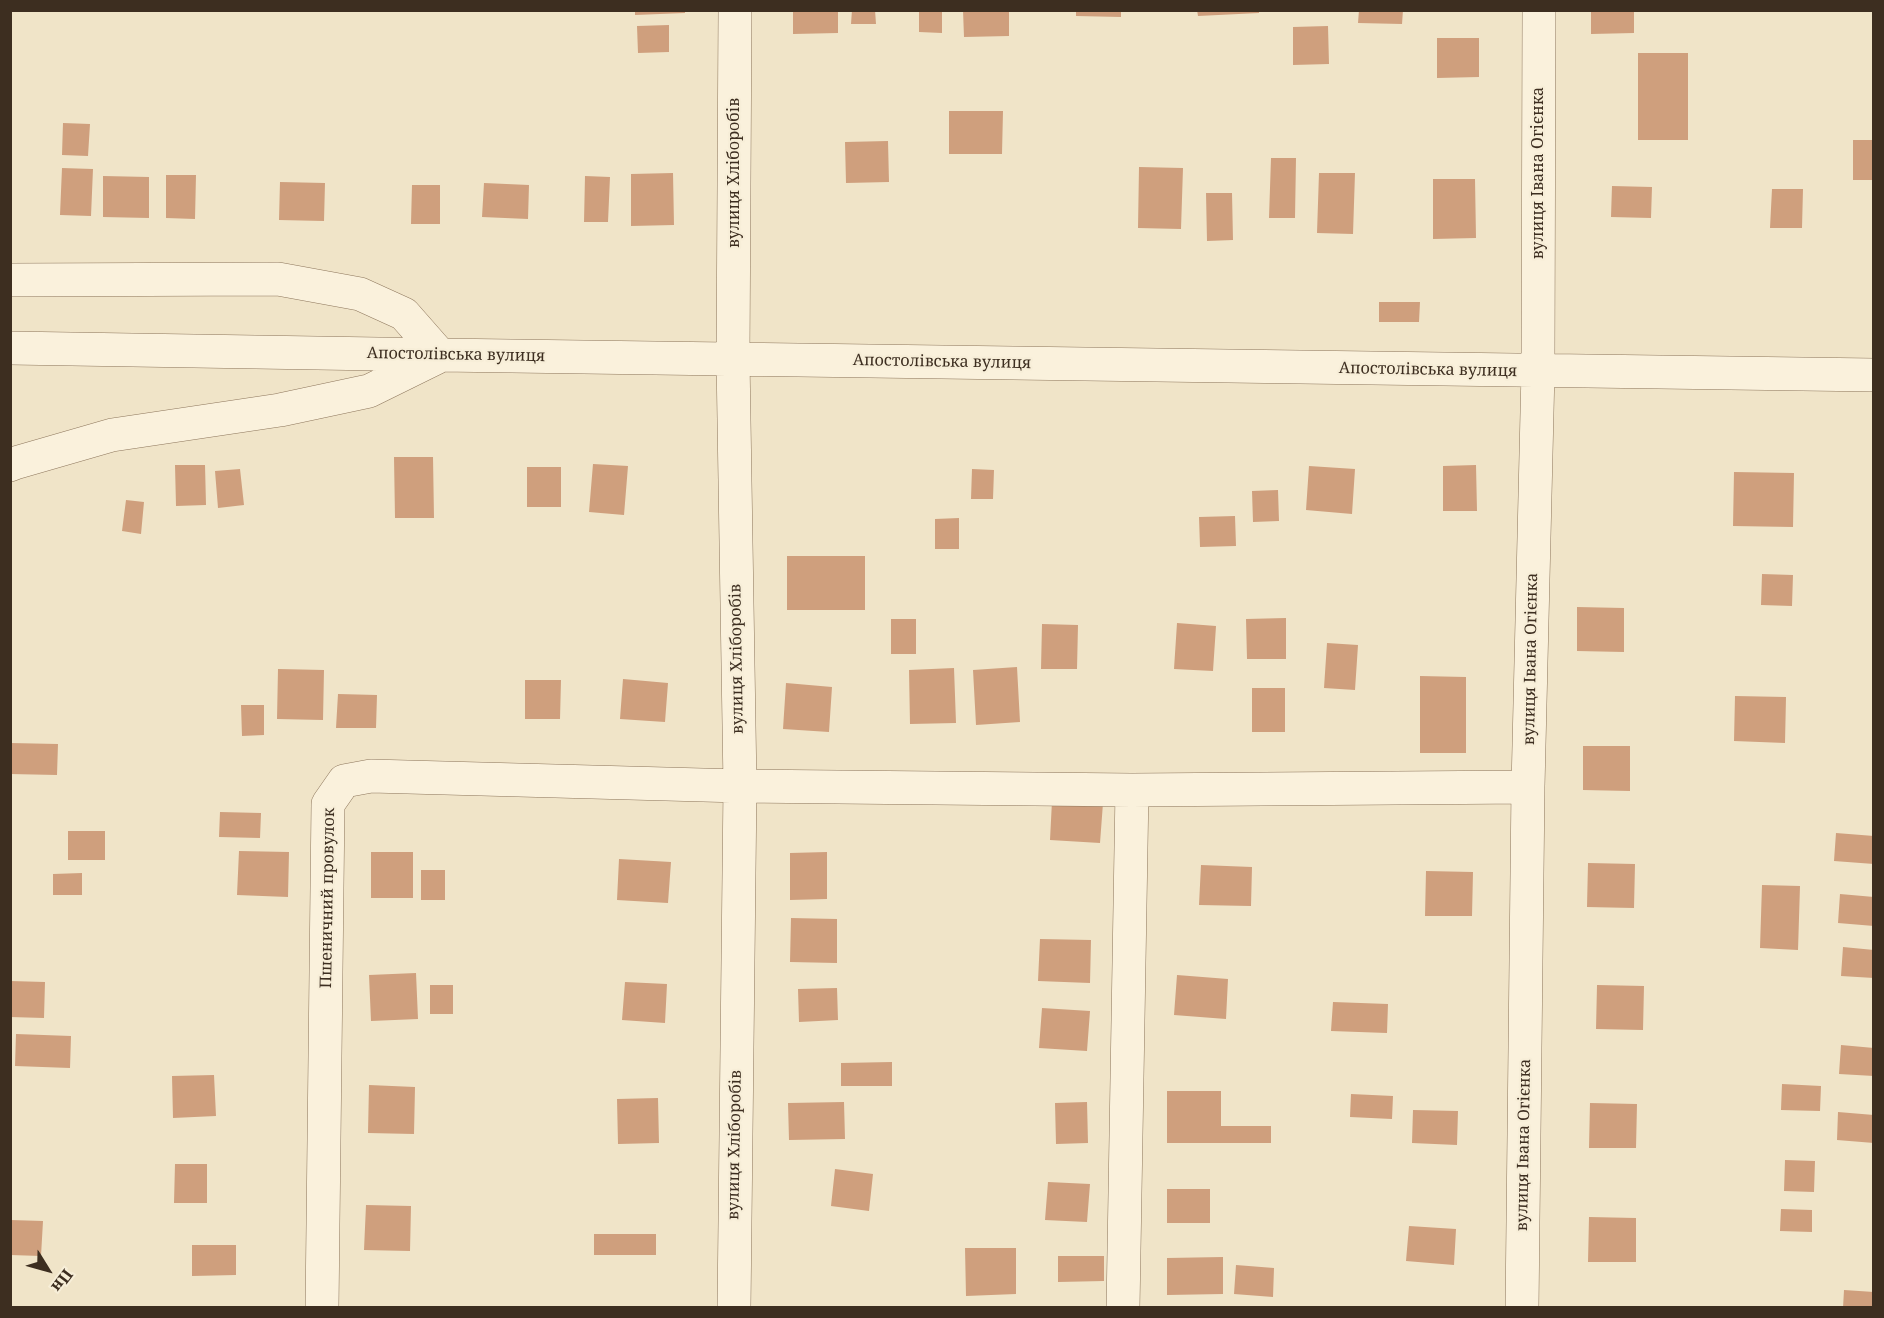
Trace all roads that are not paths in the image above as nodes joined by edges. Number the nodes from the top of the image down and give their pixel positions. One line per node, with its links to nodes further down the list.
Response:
1 (735, 10): 6 (street, вулиця Хліборобів)
2 (1539, 10): 7 (street, вулиця Івана Огієнка)
3 (10, 280): 5 (street)
4 (10, 348): 5 (street, Апостолівська вулиця)
5 (440, 356): 6 (street, Апостолівська вулиця); 9 (street)
6 (733, 359): 7 (street, Апостолівська вулиця); 10 (street, вулиця Хліборобів)
7 (1538, 371): 8 (street, Апостолівська вулиця); 11 (street, вулиця Івана Огієнка)
8 (1874, 375)
9 (10, 465)
10 (740, 786): 12 (street, Пшеничний провулок); 13 (street, Пшеничний провулок); 14 (street, вулиця Хліборобів)
11 (1528, 787): 12 (street, Пшеничний провулок); 16 (street, вулиця Івана Огієнка)
12 (1132, 790): 15 (street)
13 (322, 1308)
14 (734, 1308)
15 (1123, 1308)
16 (1522, 1308)

